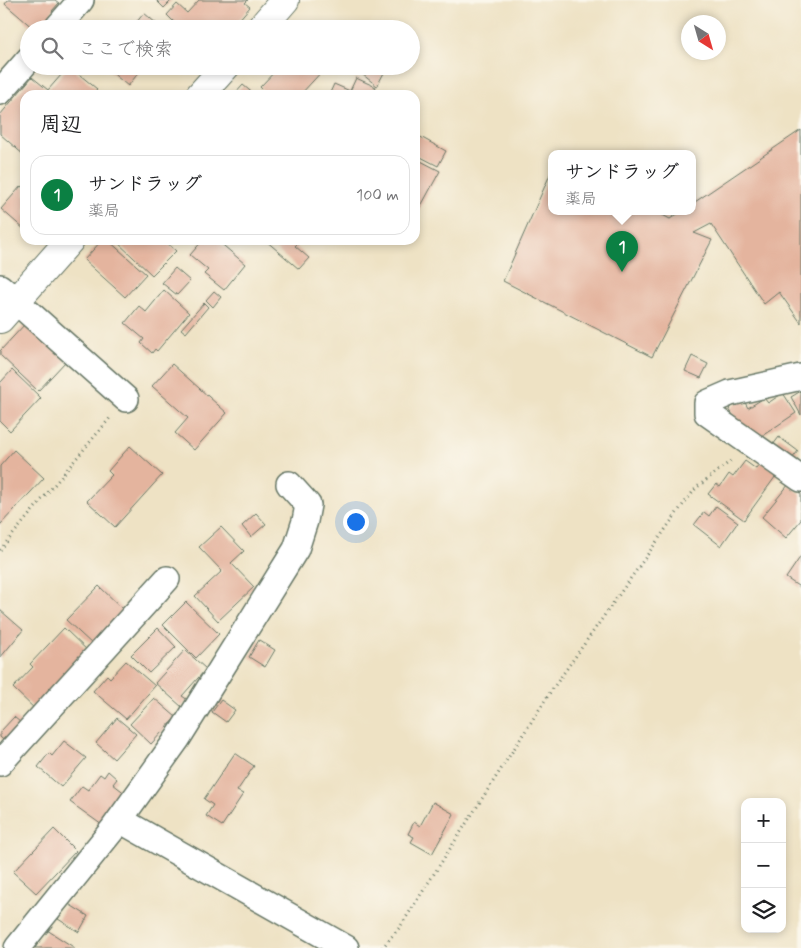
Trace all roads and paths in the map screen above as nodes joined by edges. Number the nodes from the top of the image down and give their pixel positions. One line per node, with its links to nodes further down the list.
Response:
1 (81, 0): 3 (street)
2 (285, 0): 4 (street)
3 (64, 20)
4 (268, 20)
5 (20, 69): 8 (street)
6 (218, 75): 7 (street)
7 (204, 90)
8 (0, 92)
9 (65, 245): 10 (street)
10 (5, 302): 12 (street)
11 (801, 377): 13 (street)
12 (126, 399): 16 (path)
13 (753, 445): 14 (street); 22 (path)
14 (801, 478)
15 (289, 484): 19 (street)
16 (0, 550)
17 (167, 579): 18 (street)
18 (0, 763)
19 (120, 820): 20 (street); 21 (street)
20 (17, 948)
21 (346, 948)
22 (382, 948)

